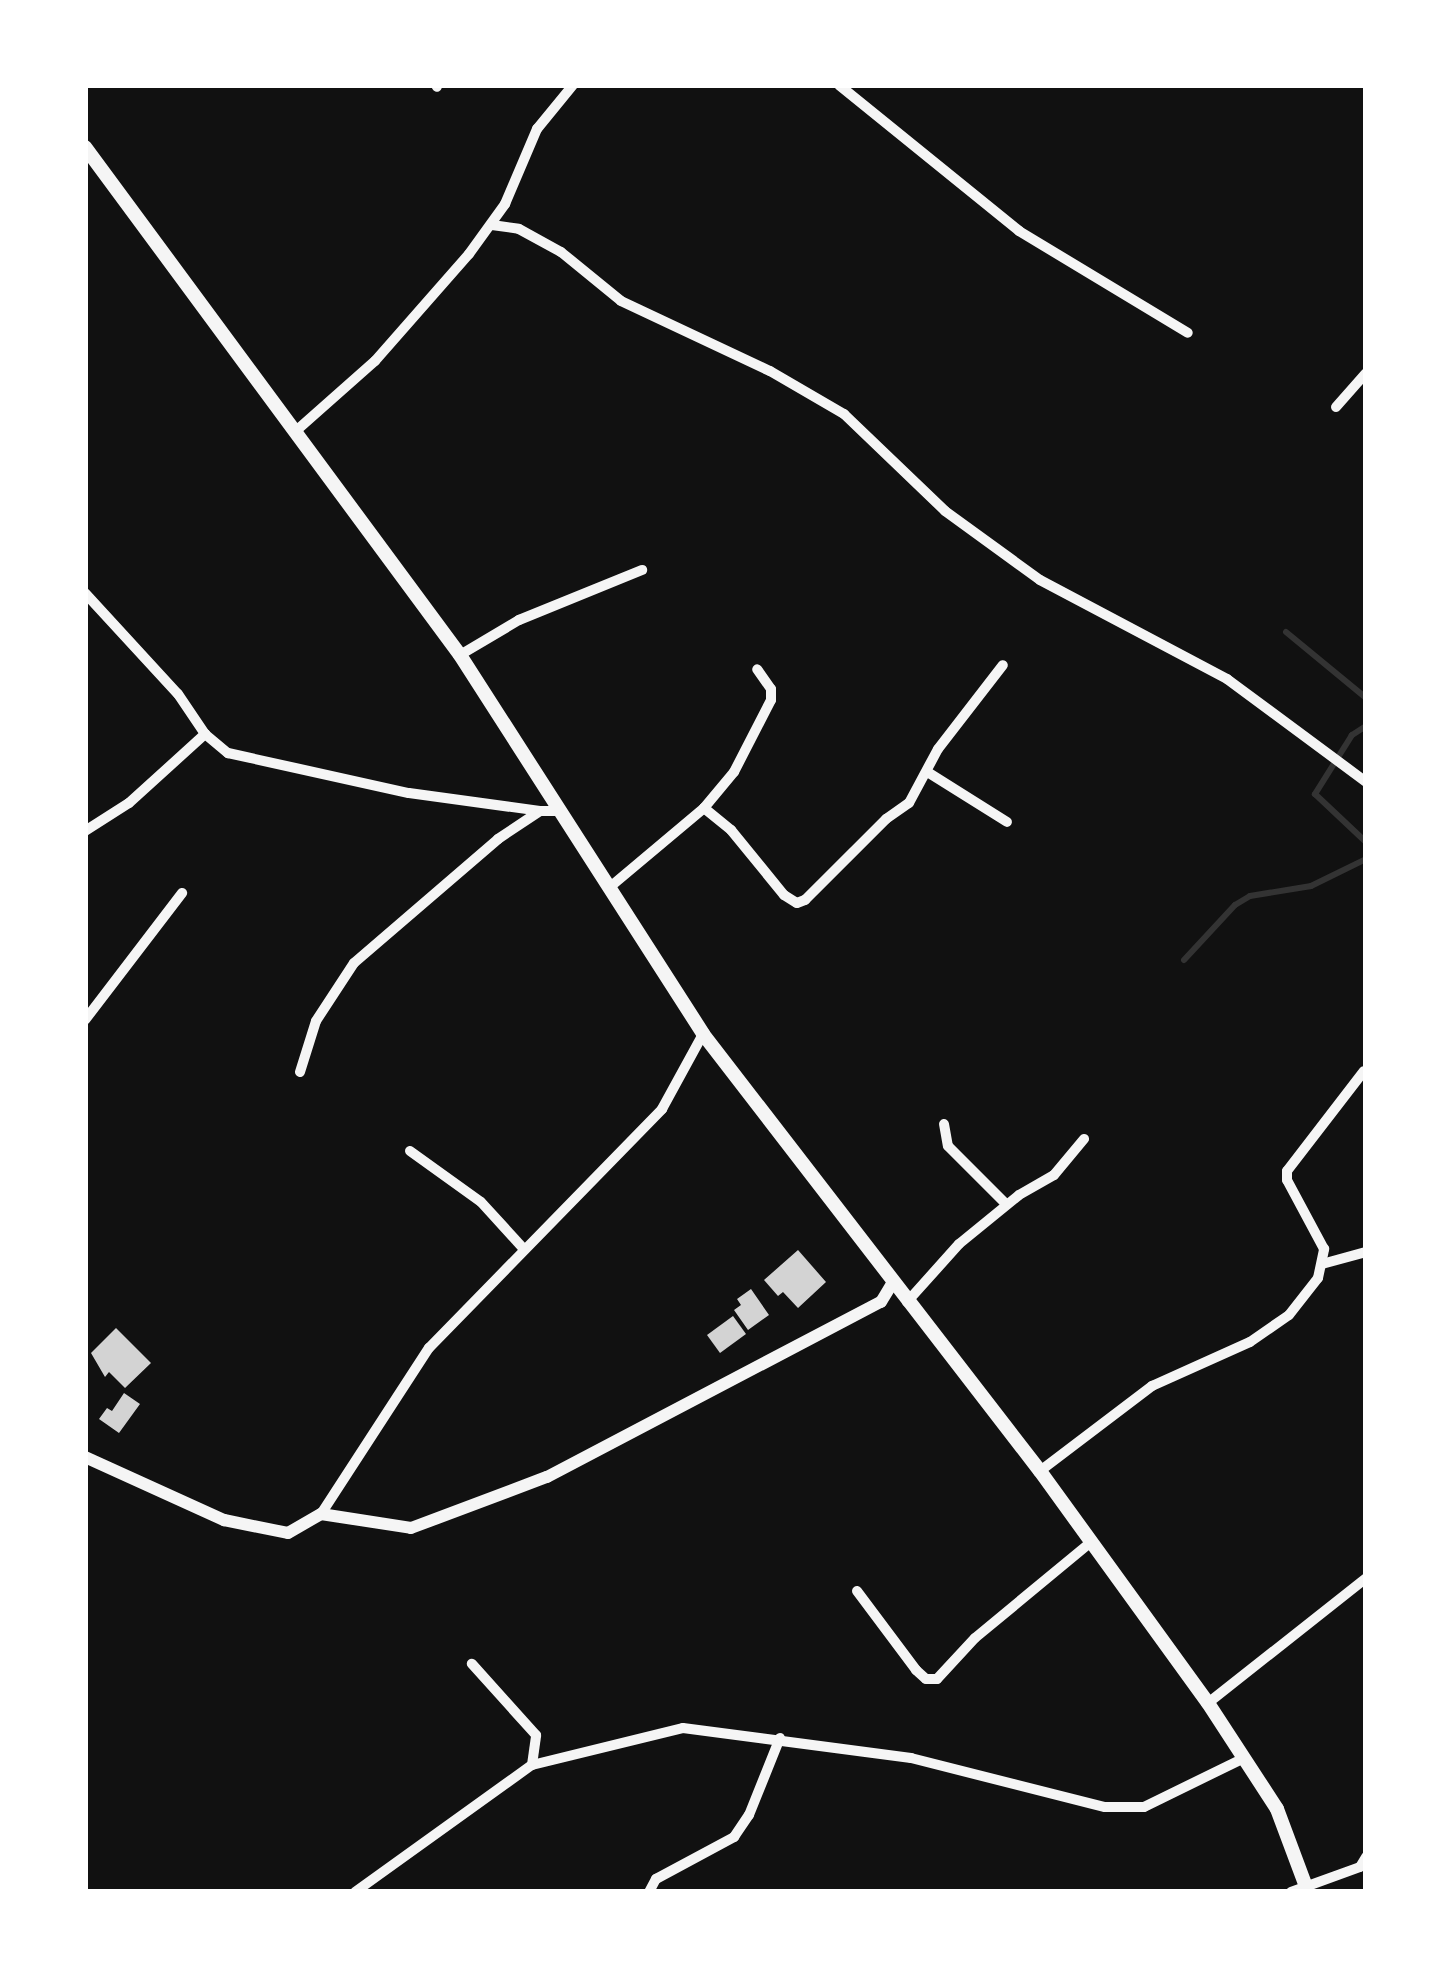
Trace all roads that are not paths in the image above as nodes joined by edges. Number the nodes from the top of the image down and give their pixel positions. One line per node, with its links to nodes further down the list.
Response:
1 (573, 85): 4 (street)
2 (839, 85): 5 (street)
3 (85, 148): 8 (main road)
4 (492, 225): 8 (street); 16 (street)
5 (1188, 333)
6 (1366, 373): 7 (street)
7 (1336, 407)
8 (297, 430): 11 (main road)
9 (642, 570): 11 (street)
10 (85, 593): 14 (street)
11 (460, 655): 19 (main road)
12 (1003, 665): 15 (street)
13 (758, 669): 17 (street)
14 (206, 734): 18 (street); 21 (street)
15 (928, 773): 17 (street); 20 (street)
16 (1366, 782)
17 (704, 808): 22 (street)
18 (540, 811): 19 (street); 27 (street)
19 (562, 811): 22 (main road)
20 (1007, 822)
21 (85, 831)
22 (610, 887): 25 (main road)
23 (182, 893): 24 (street)
24 (85, 1020)
25 (704, 1034): 32 (street); 35 (main road)
26 (1364, 1071): 34 (street)
27 (300, 1072)
28 (944, 1124): 31 (street)
29 (1084, 1139): 31 (street)
30 (410, 1151): 32 (street)
31 (1006, 1204): 36 (street)
32 (523, 1248): 39 (street)
33 (1366, 1252): 34 (street)
34 (1322, 1264): 38 (street)
35 (892, 1282): 36 (main road); 39 (street)
36 (907, 1302): 38 (main road)
37 (85, 1457): 39 (street)
38 (1040, 1471): 40 (main road)
39 (321, 1514)
40 (1091, 1542): 42 (street); 44 (main road)
41 (1366, 1578): 44 (street)
42 (858, 1592)
43 (472, 1664): 47 (street)
44 (1208, 1704): 46 (main road)
45 (780, 1738): 46 (street); 47 (street); 51 (street)
46 (1244, 1758): 49 (main road)
47 (532, 1765): 50 (street)
48 (1364, 1863): 49 (street)
49 (1308, 1889): 52 (street)
50 (355, 1892)
51 (648, 1892)
52 (1292, 1892)

